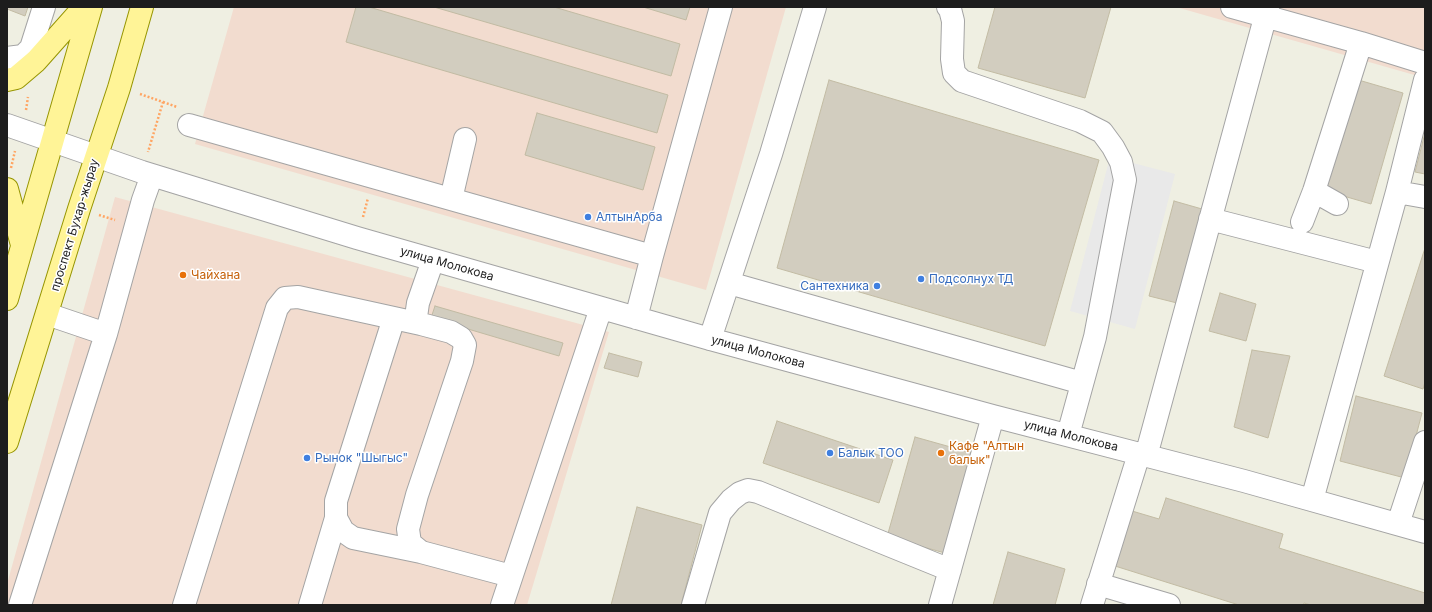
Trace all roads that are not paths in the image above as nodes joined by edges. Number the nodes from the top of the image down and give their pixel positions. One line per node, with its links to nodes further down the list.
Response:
1 (44, 7): 11 (street)
2 (84, 7): 13 (main road)
3 (91, 7): 18 (main road)
4 (142, 7): 19 (main road, проспект Бухар-жырау)
5 (721, 7): 30 (street)
6 (815, 7): 33 (street)
7 (948, 7): 42 (street)
8 (1232, 7): 9 (street)
9 (1267, 11): 10 (street); 27 (street)
10 (1361, 43): 12 (street); 22 (street)
11 (7, 58)
12 (1425, 62)
13 (7, 80)
14 (1425, 80): 23 (street)
15 (7, 125): 18 (street, улица Молокова)
16 (189, 125): 25 (street)
17 (465, 139): 25 (street)
18 (52, 141): 19 (street, улица Молокова); 29 (main road)
19 (96, 156): 20 (street, улица Молокова); 36 (main road, проспект Бухар-жырау)
20 (152, 175): 31 (street, улица Молокова); 40 (street)
21 (7, 189): 29 (main road)
22 (1314, 191): 26 (street); 28 (street)
23 (1397, 192): 24 (street); 32 (street)
24 (1425, 196)
25 (451, 199): 30 (street)
26 (1337, 204)
27 (1210, 219): 32 (street); 47 (street)
28 (1302, 222)
29 (22, 245): 34 (main road)
30 (652, 256): 38 (street)
31 (433, 260): 35 (street, улица Молокова); 39 (street)
32 (1377, 262): 48 (street)
33 (728, 282): 41 (street); 42 (street)
34 (7, 299)
35 (601, 308): 38 (street, улица Молокова); 54 (street)
36 (47, 314): 40 (street); 45 (main road, проспект Бухар-жырау)
37 (394, 318): 39 (street); 49 (street); 58 (street)
38 (636, 318): 41 (street, улица Молокова)
39 (421, 324): 52 (street)
40 (106, 334): 57 (street)
41 (710, 339): 43 (street, улица Молокова)
42 (1082, 383): 44 (street)
43 (993, 416): 44 (street, улица Молокова); 53 (street)
44 (1068, 436): 47 (street, улица Молокова)
45 (7, 442)
46 (1425, 442): 50 (street)
47 (1142, 455): 48 (street, улица Молокова); 55 (street)
48 (1312, 500): 50 (street, улица Молокова)
49 (336, 518): 52 (street); 59 (street)
50 (1398, 524): 51 (street, улица Молокова)
51 (1425, 532)
52 (421, 552): 54 (street)
53 (950, 570): 56 (street); 61 (street)
54 (511, 576): 60 (street)
55 (1098, 584): 62 (street); 63 (street)
56 (939, 604)
57 (20, 605)
58 (184, 605)
59 (310, 605)
60 (502, 605)
61 (693, 605)
62 (1092, 605)
63 (1169, 605)

